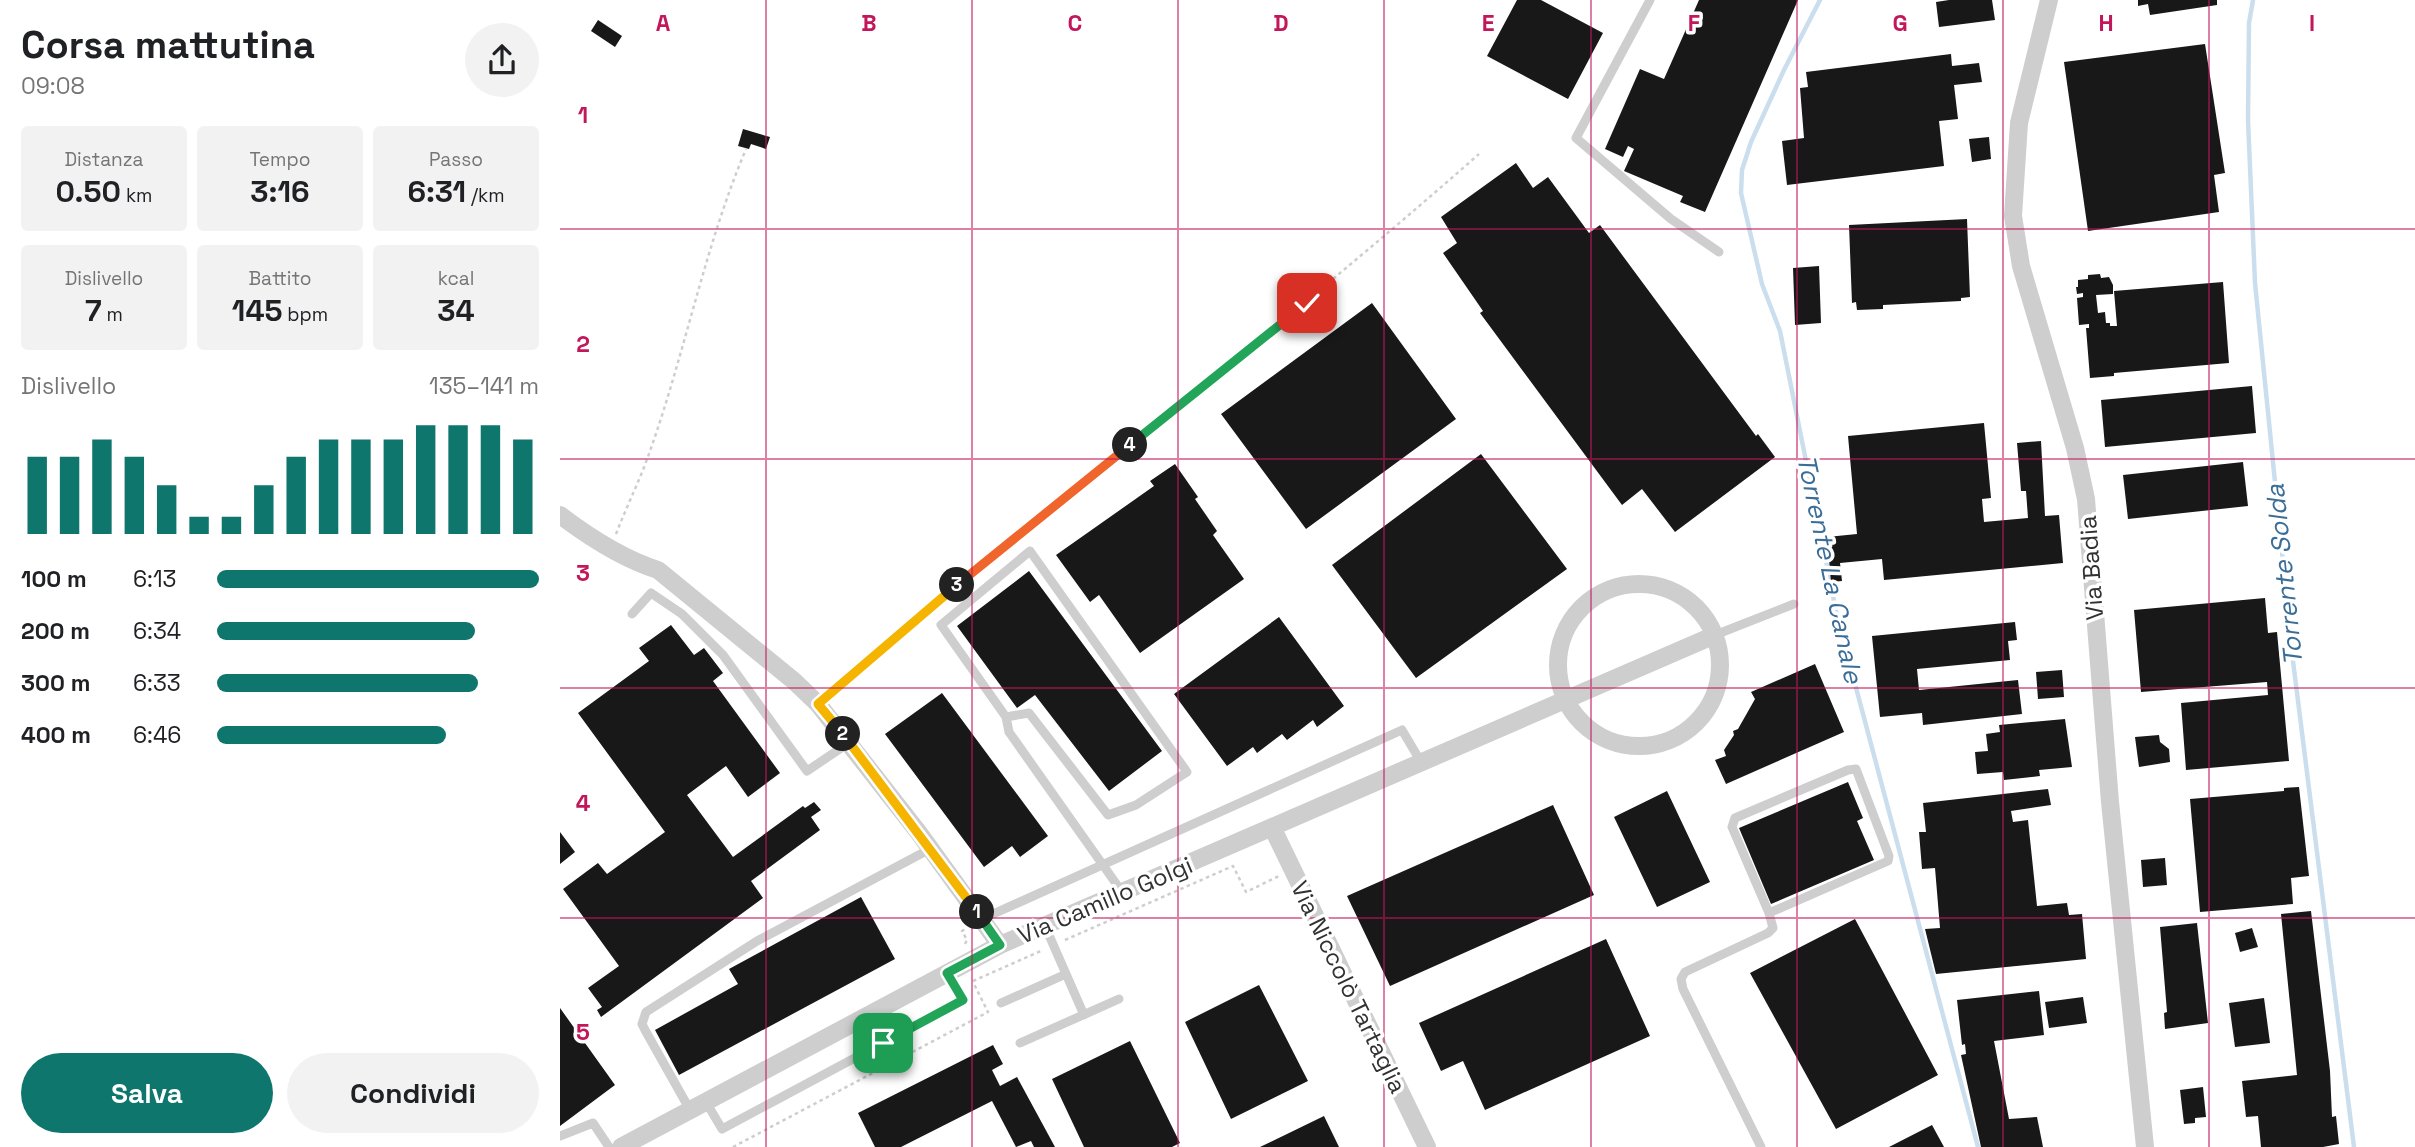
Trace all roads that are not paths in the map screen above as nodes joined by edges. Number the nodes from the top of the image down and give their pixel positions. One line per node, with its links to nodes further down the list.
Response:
1 (1650, 0): 3 (lane)
2 (2049, 0): 32 (street, Via Badia)
3 (1719, 252)
4 (560, 515): 10 (street)
5 (1794, 604): 7 (lane)
6 (632, 614): 10 (lane)
7 (1715, 635): 8 (street, Via Camillo Golgi); 8 (street); 8 (street)
8 (1564, 699): 11 (street, Via Camillo Golgi)
9 (1006, 717): 9 (lane); 14 (lane)
10 (850, 742): 13 (street)
11 (1421, 762): 12 (street, Via Camillo Golgi); 14 (lane)
12 (1272, 827): 15 (street, Via Camillo Golgi); 30 (street, Via Niccolò Tartaglia)
13 (930, 849): 17 (street); 26 (lane)
14 (1102, 863): 15 (lane); 17 (lane)
15 (1122, 892): 18 (street, Via Camillo Golgi)
16 (1769, 913): 16 (lane); 31 (lane)
17 (982, 919): 19 (street)
18 (1045, 926): 19 (street, Via Camillo Golgi); 21 (lane)
19 (1000, 945): 20 (street, Via Camillo Golgi)
20 (954, 970): 26 (street, Via Camillo Golgi); 26 (lane)
21 (1066, 974): 23 (lane); 24 (lane)
22 (1119, 999): 24 (lane)
23 (1000, 1003)
24 (1084, 1015): 25 (lane)
25 (1020, 1043)
26 (698, 1106): 29 (street, Via Camillo Golgi)
27 (560, 1136): 28 (lane)
28 (609, 1147)
29 (621, 1147)
30 (1427, 1147)
31 (1761, 1147)
32 (2145, 1147)

